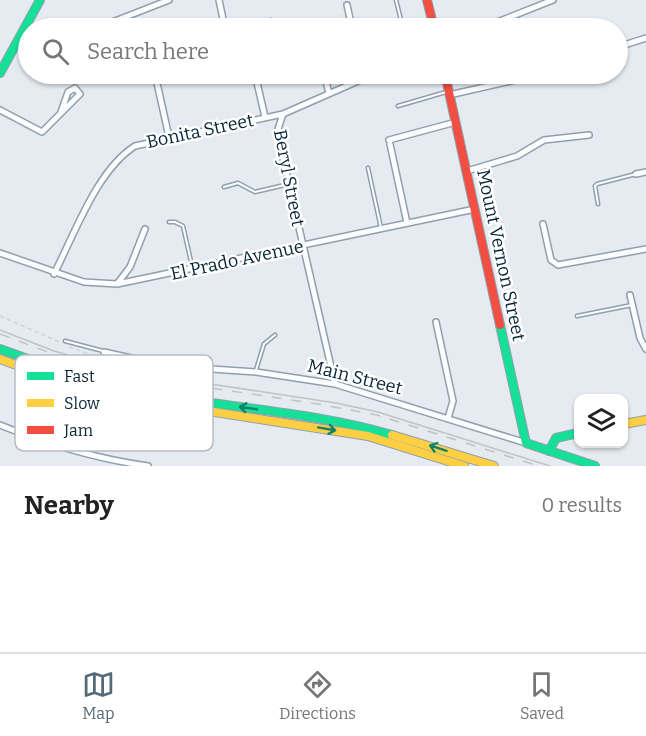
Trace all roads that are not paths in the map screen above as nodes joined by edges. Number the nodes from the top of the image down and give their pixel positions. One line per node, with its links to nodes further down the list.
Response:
1 (40, 0): 8 (main road)
2 (169, 0): 9 (street)
3 (219, 0): 10 (street)
4 (396, 0): 12 (lane)
5 (427, 0): 13 (main road)
6 (553, 0): 14 (street)
7 (347, 5): 11 (street)
8 (30, 18)
9 (122, 18)
10 (223, 18)
11 (350, 18)
12 (400, 18)
13 (432, 18)
14 (507, 18)
15 (646, 38): 18 (street)
16 (18, 39): 17 (main road)
17 (15, 44): 19 (street); 20 (main road)
18 (628, 44)
19 (18, 45)
20 (0, 73)
21 (157, 84): 36 (street)
22 (257, 84): 33 (street)
23 (327, 84): 27 (street)
24 (347, 84): 27 (street, Bonita Street)
25 (447, 84): 28 (main road, Mount Vernon Street)
26 (493, 84): 28 (street)
27 (329, 93): 32 (street, Bonita Street)
28 (449, 93): 29 (lane); 34 (main road, Mount Vernon Street)
29 (398, 106)
30 (0, 110): 31 (street)
31 (61, 112)
32 (283, 114): 33 (street, Bonita Street); 41 (street, Beryl Street)
33 (265, 117): 36 (street, Bonita Street)
34 (456, 122): 38 (main road, Mount Vernon Street); 46 (street)
35 (589, 135): 38 (street)
36 (169, 136): 54 (street, Bonita Street)
37 (368, 168): 48 (lane)
38 (467, 171): 44 (main road, Mount Vernon Street)
39 (646, 172): 40 (street)
40 (636, 174): 43 (lane)
41 (289, 184): 42 (lane); 50 (street, Beryl Street)
42 (224, 187)
43 (598, 204)
44 (475, 208): 46 (street, El Prado Avenue); 81 (main road, Mount Vernon Street)
45 (169, 222): 53 (lane)
46 (407, 223): 48 (street, El Prado Avenue)
47 (543, 224): 51 (street)
48 (381, 228): 50 (street, El Prado Avenue)
49 (145, 229): 55 (street)
50 (303, 246): 53 (street, El Prado Avenue); 70 (street, Beryl Street)
51 (646, 249)
52 (0, 253): 54 (street, El Prado Avenue)
53 (193, 270): 55 (street, El Prado Avenue)
54 (54, 273): 55 (street, El Prado Avenue)
55 (117, 284)
56 (630, 295): 57 (street)
57 (632, 305): 58 (lane); 62 (street)
58 (577, 316)
59 (436, 322): 74 (street)
60 (275, 335): 69 (lane)
61 (65, 341): 64 (lane, Main Street)
62 (646, 349)
63 (4, 350): 65 (main road, one-way to 63); 67 (main road)
64 (104, 351): 66 (street, Main Street)
65 (19, 355)
66 (121, 355)
67 (2, 360)
68 (213, 369): 69 (street, Main Street)
69 (256, 372): 70 (street, Main Street)
70 (335, 384): 74 (street, Main Street)
71 (213, 403): 72 (main road, one-way to 71)
72 (270, 411): 75 (main road); 86 (main road, one-way to 72)
73 (213, 413): 75 (main road)
74 (448, 418): 81 (street, Main Street)
75 (269, 420): 85 (main road, one-way to 85)
76 (646, 420): 77 (main road)
77 (628, 423)
78 (0, 425): 79 (street)
79 (15, 430)
80 (574, 434): 83 (main road)
81 (526, 443): 83 (main road, Main Street)
82 (80, 451): 84 (street)
83 (549, 451): 87 (main road, Main Street)
84 (148, 466)
85 (464, 466)
86 (494, 466)
87 (595, 466)

